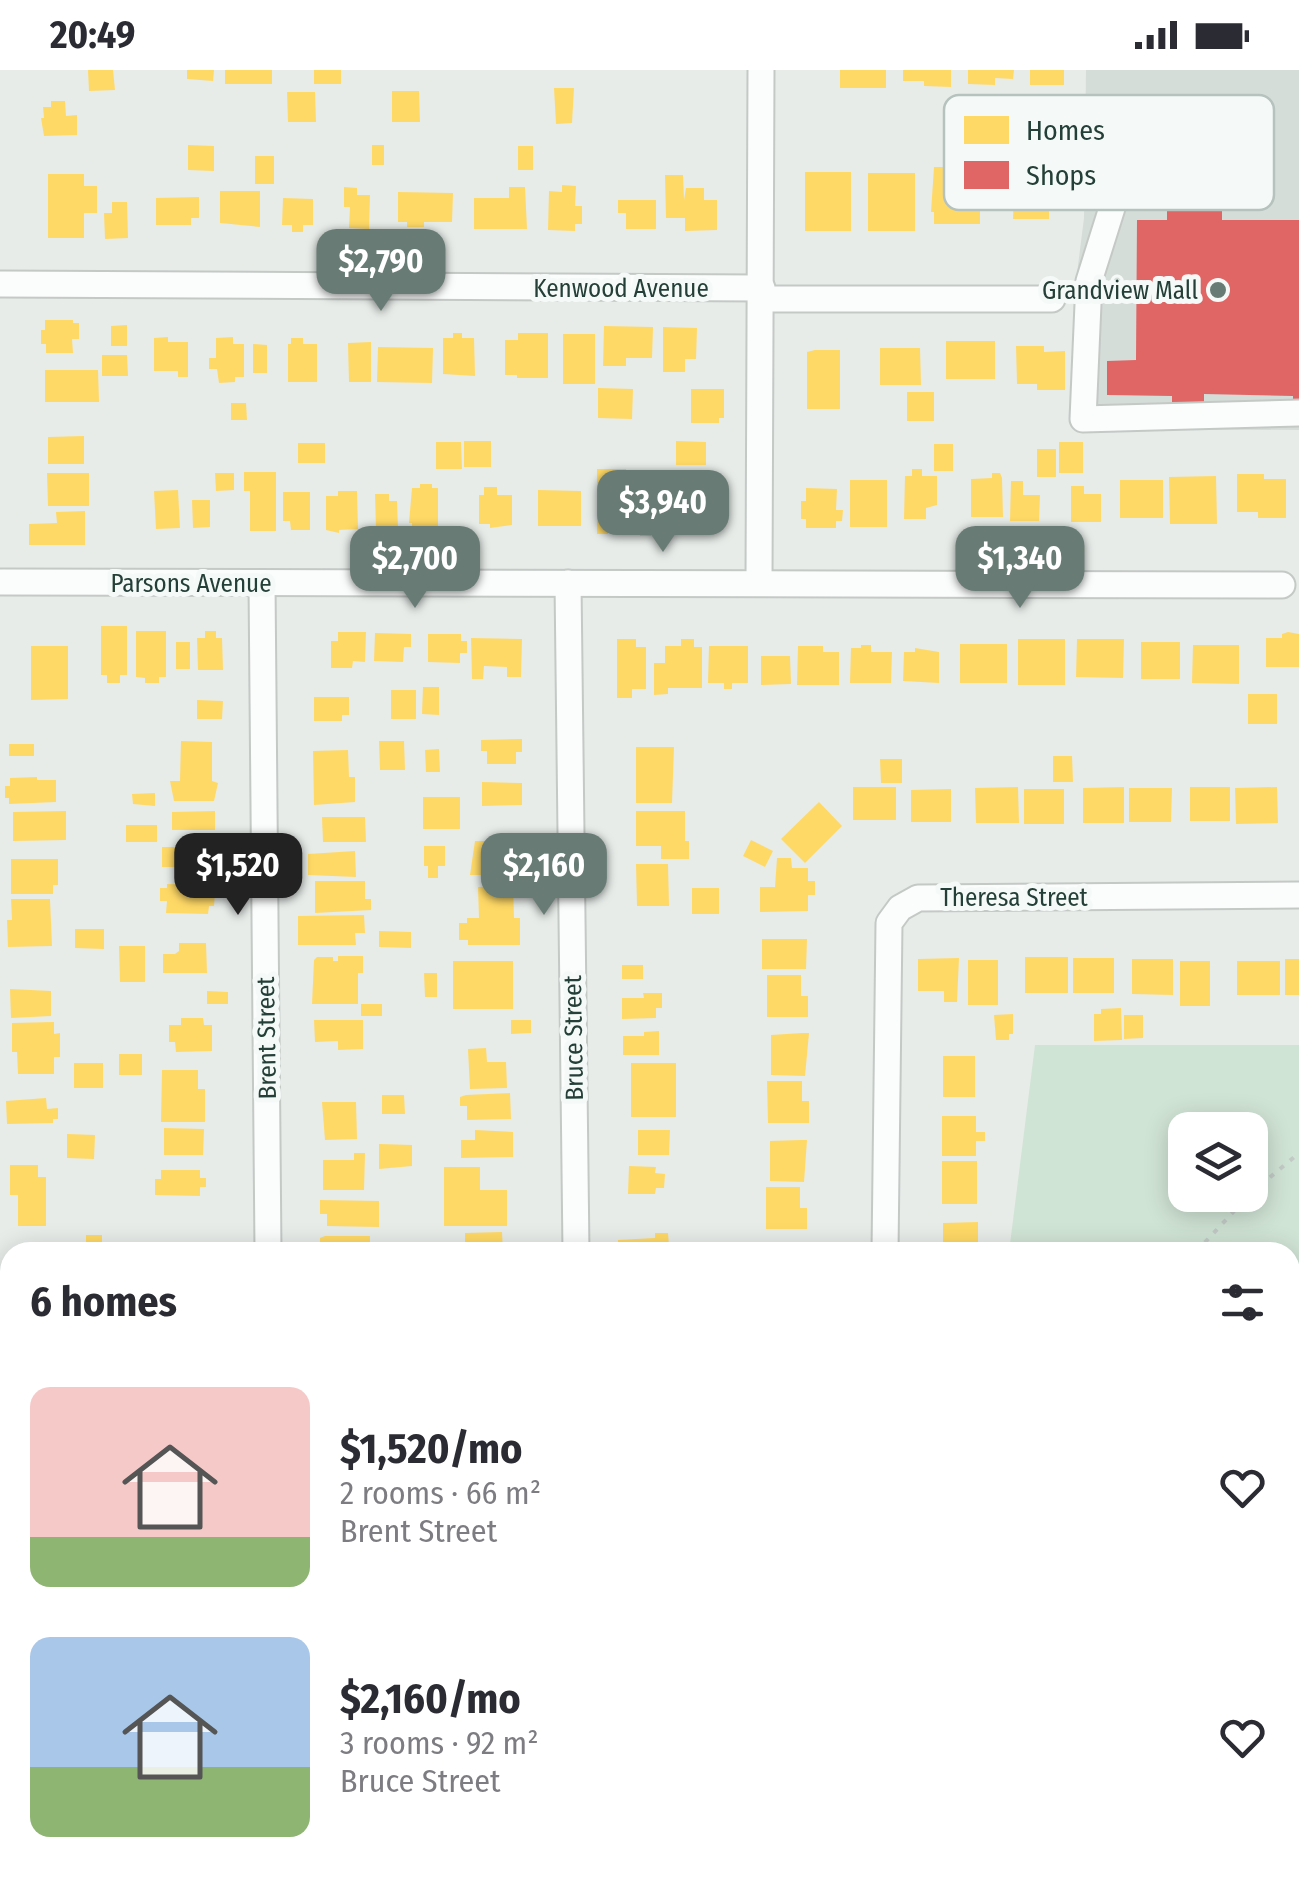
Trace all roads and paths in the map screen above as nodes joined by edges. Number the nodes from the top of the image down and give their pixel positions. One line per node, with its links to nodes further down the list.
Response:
1 (761, 70): 4 (street)
2 (1112, 210): 6 (street)
3 (0, 284): 4 (street, Kenwood Avenue)
4 (762, 294): 5 (street, Kenwood Avenue); 8 (street)
5 (1052, 300)
6 (1299, 414)
7 (0, 582): 9 (street, Parsons Avenue)
8 (759, 582): 10 (street, Parsons Avenue); 11 (street, Parsons Avenue)
9 (262, 583): 10 (street, Parsons Avenue); 16 (street, Brent Street)
10 (568, 583): 17 (street, Bruce Street)
11 (1282, 585)
12 (1299, 895): 18 (street, Theresa Street)
13 (1299, 1153): 14 (path)
14 (1268, 1180)
15 (1234, 1212): 19 (path)
16 (268, 1242)
17 (576, 1242)
18 (885, 1242)
19 (1205, 1242)

